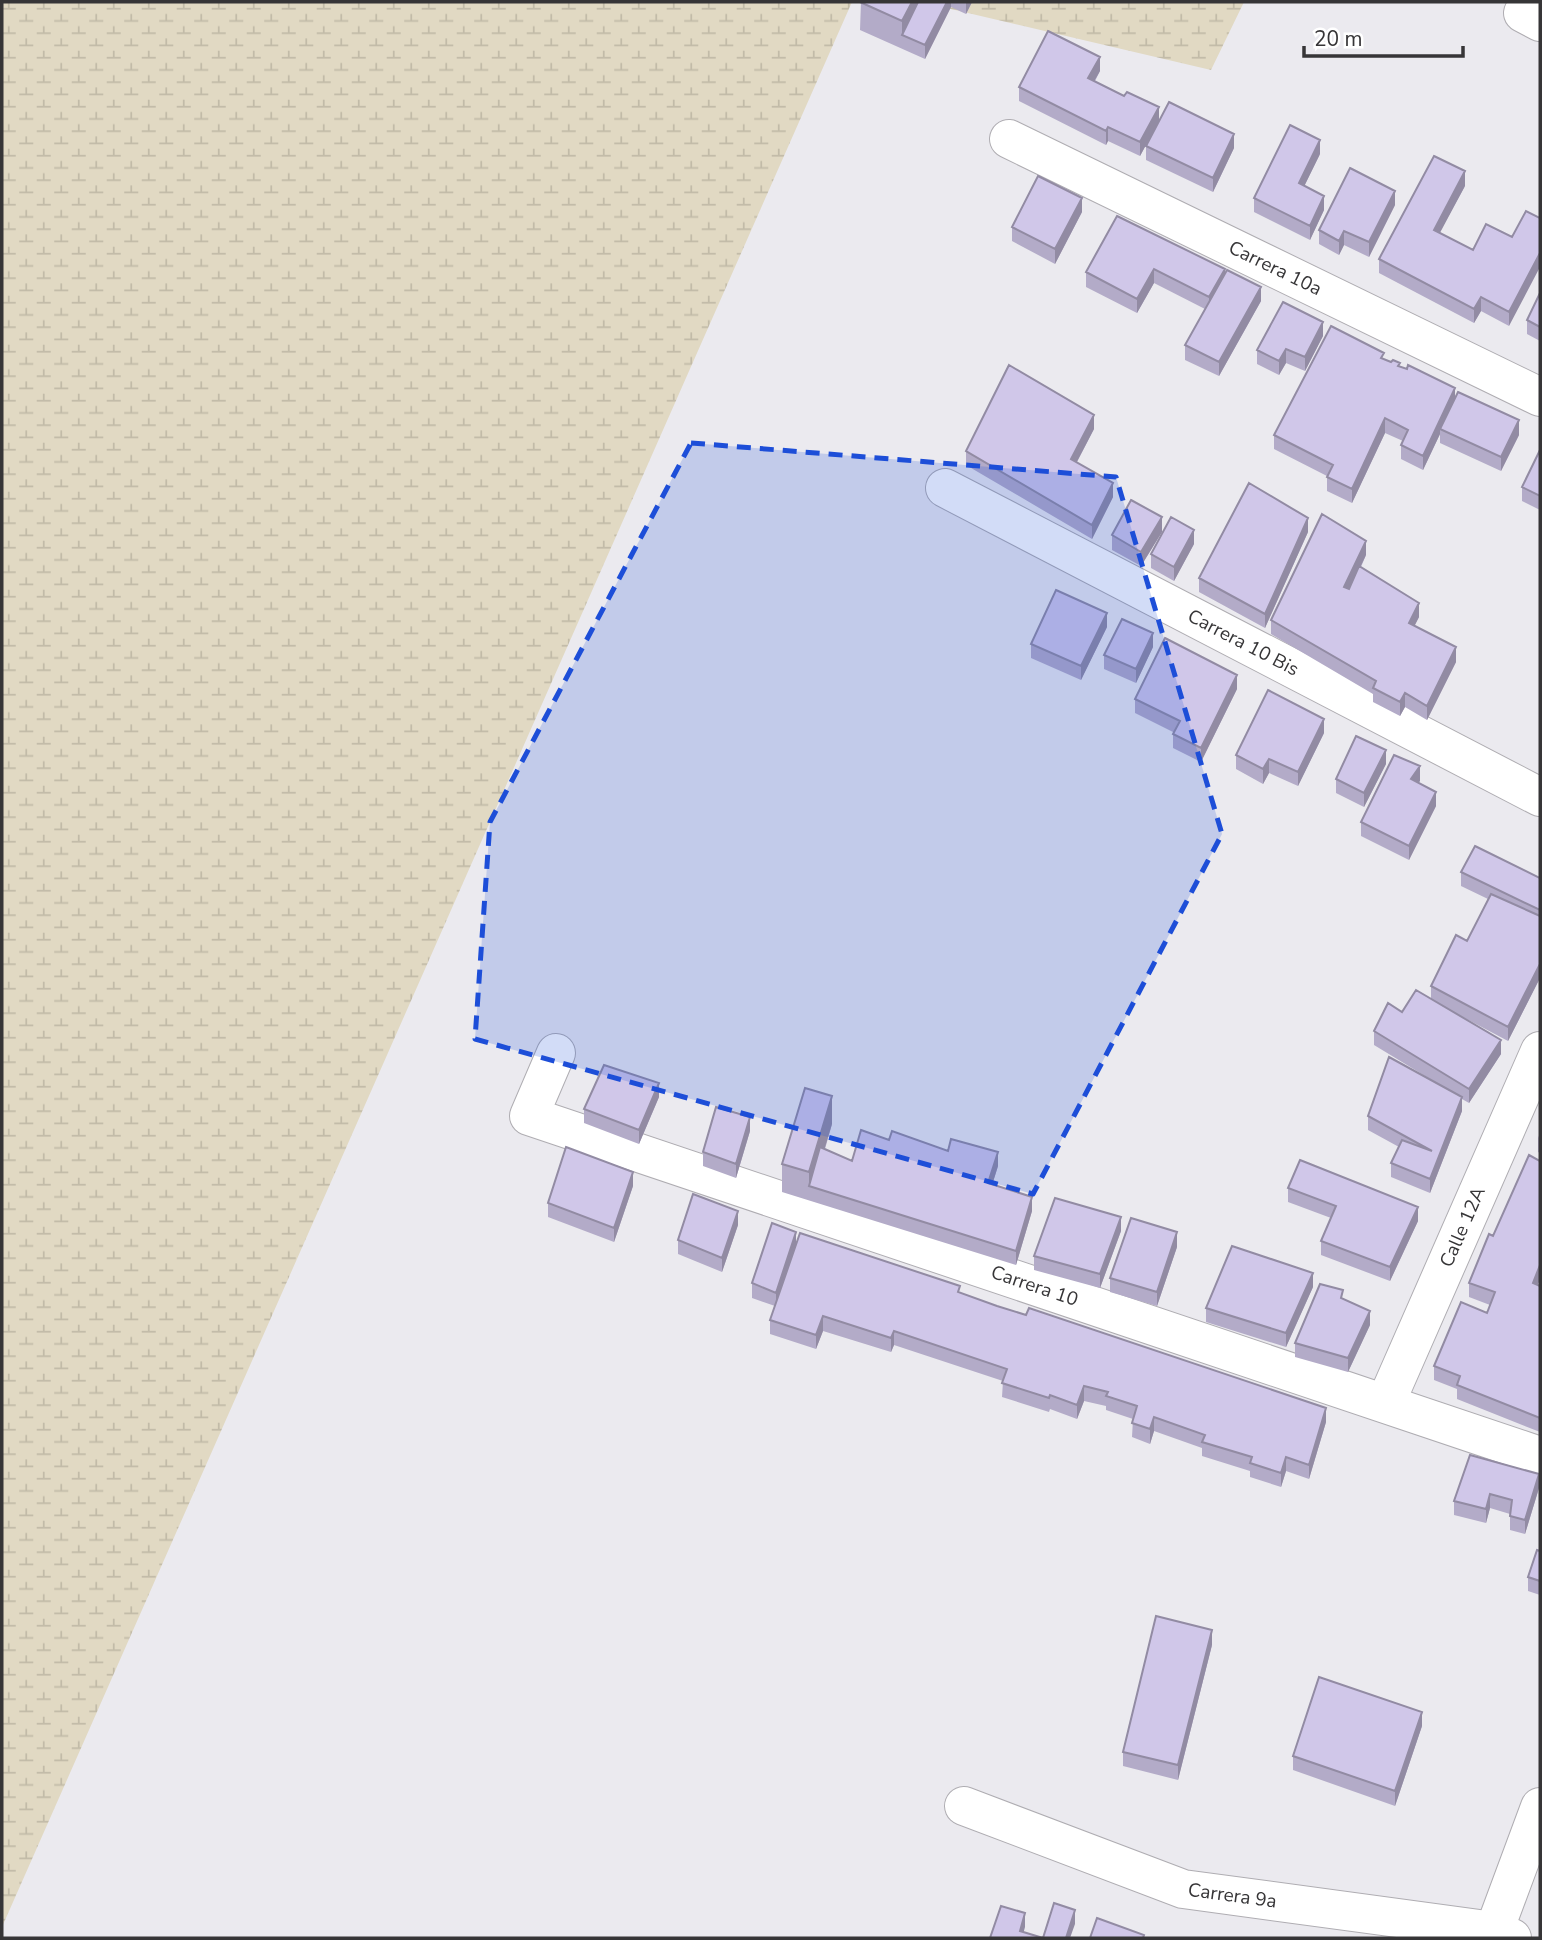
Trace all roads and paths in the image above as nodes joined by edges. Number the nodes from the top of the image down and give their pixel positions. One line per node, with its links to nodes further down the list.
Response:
1 (1009, 139): 2 (street, Carrera 10a)
2 (1540, 397)
3 (945, 488): 4 (street, Carrera 10 Bis)
4 (1540, 796)
5 (1540, 1051): 7 (street, Calle 12A)
6 (556, 1053): 7 (street, Carrera 10)
7 (1386, 1402): 8 (street, Carrera 10)
8 (1540, 1456)
9 (964, 1806): 11 (street, Carrera 9a)
10 (1540, 1807): 11 (street)
11 (1503, 1934)

